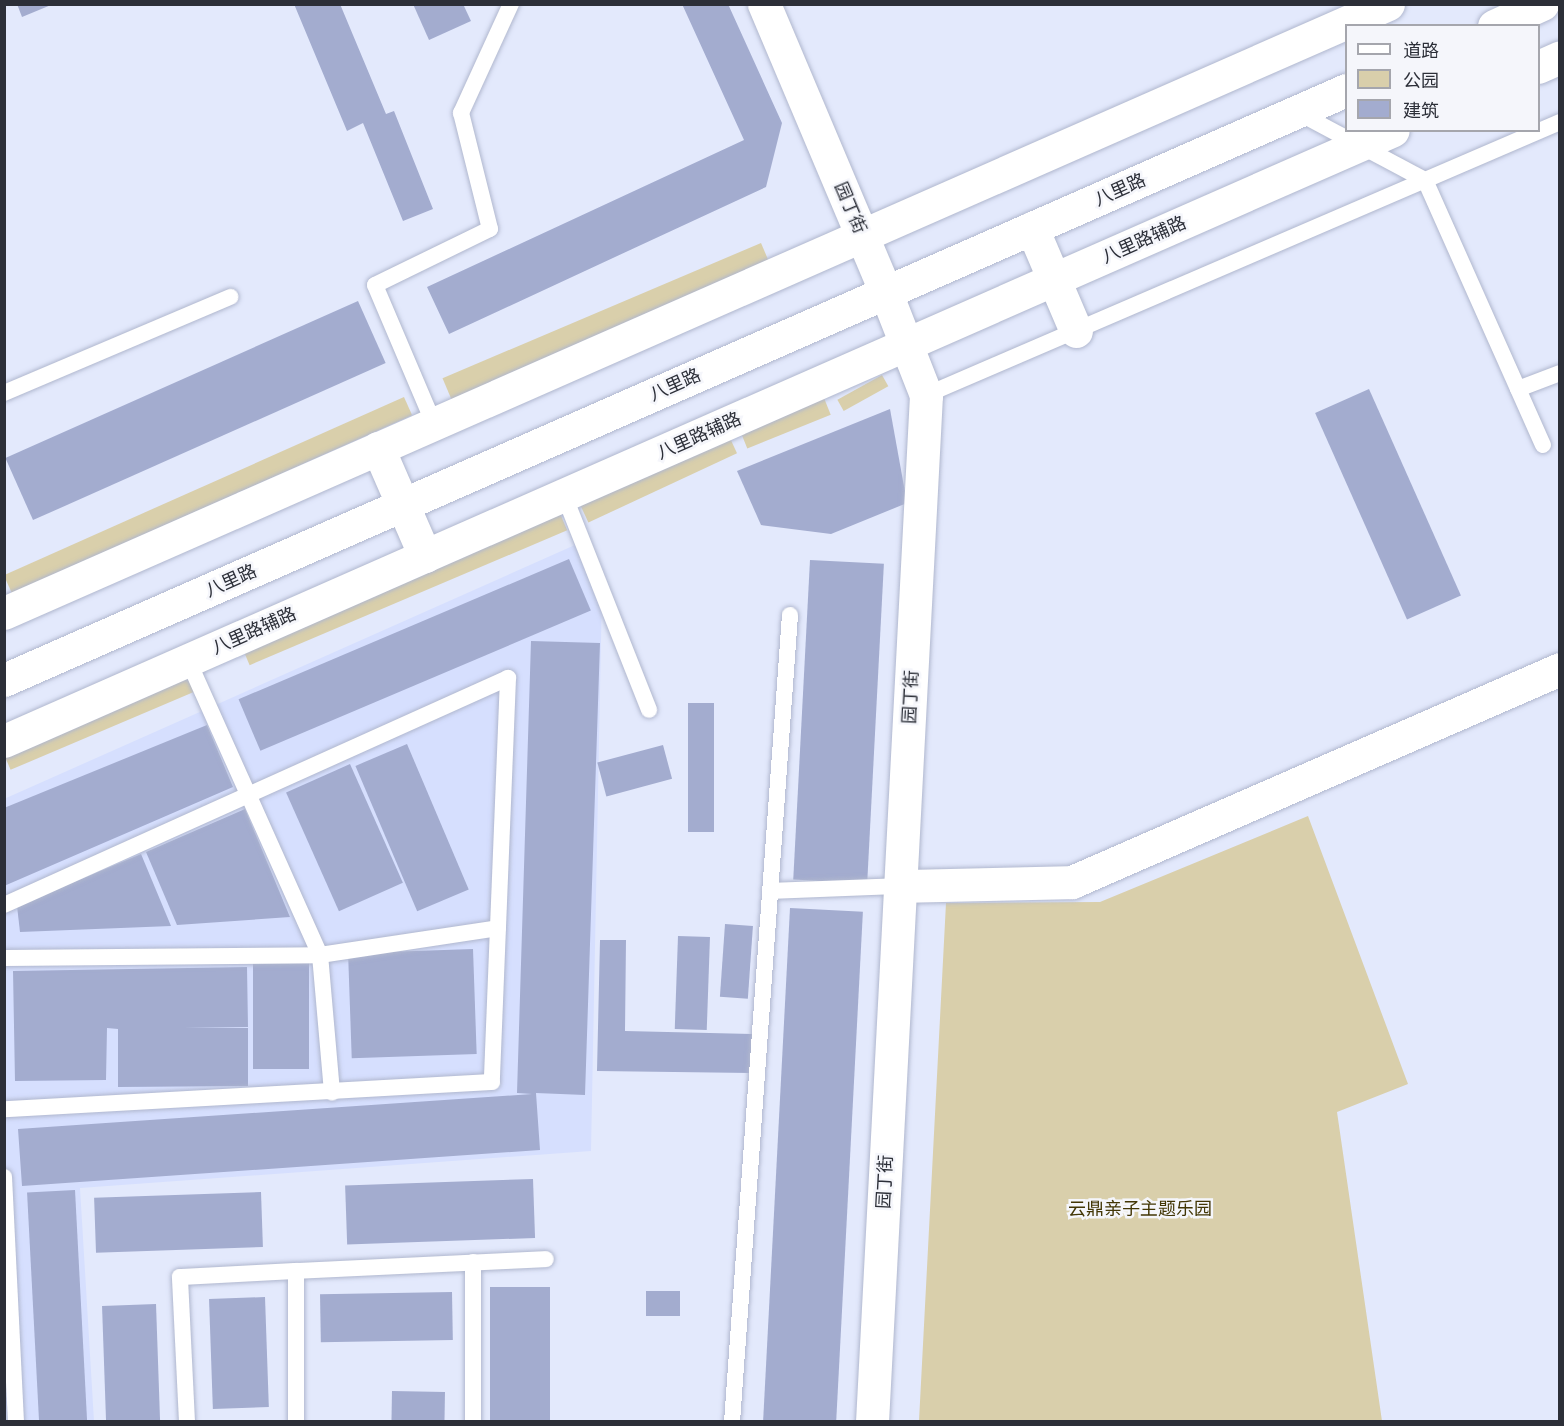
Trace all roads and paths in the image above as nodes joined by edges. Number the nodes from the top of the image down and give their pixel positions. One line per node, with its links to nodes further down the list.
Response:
1 (511, 4): 27 (lane)
2 (764, 4): 17 (street, 园丁街)
3 (1388, 4): 17 (street)
4 (1542, 4): 5 (street)
5 (1498, 24)
6 (1560, 57): 7 (street)
7 (1540, 67)
8 (1345, 91): 9 (street, 八里路)
9 (1297, 112): 14 (lane); 16 (street, 八里路)
10 (1560, 122): 11 (lane)
11 (1540, 131)
12 (1389, 132): 14 (street, 八里路辅路)
13 (1537, 132): 15 (lane)
14 (1359, 146): 15 (lane); 18 (street, 八里路辅路)
15 (1425, 180): 21 (lane); 24 (lane)
16 (1032, 228): 18 (street); 19 (street, 八里路)
17 (862, 236): 19 (street, 园丁街); 27 (street)
18 (1055, 279): 21 (street); 22 (street, 八里路辅路)
19 (886, 293): 22 (street, 园丁街); 31 (street, 八里路)
20 (230, 297): 25 (lane)
21 (1076, 330): 26 (lane)
22 (907, 344): 26 (street, 园丁街); 30 (street, 八里路辅路)
23 (1560, 373): 24 (lane)
24 (1518, 389): 28 (lane)
25 (4, 393)
26 (926, 395): 41 (street, 园丁街)
27 (434, 424): 29 (street)
28 (1543, 445)
29 (378, 448): 31 (street); 33 (street)
30 (564, 495): 32 (street, 八里路辅路); 38 (lane)
31 (403, 505): 32 (street); 37 (street, 八里路)
32 (425, 556): 35 (street, 八里路辅路)
33 (4, 613)
34 (790, 615): 42 (lane)
35 (188, 660): 39 (street, 八里路辅路); 40 (lane)
36 (1560, 669): 41 (street)
37 (4, 680)
38 (649, 710)
39 (4, 741)
40 (248, 795): 43 (lane); 44 (lane); 45 (lane)
41 (902, 886): 42 (lane); 58 (street, 园丁街)
42 (770, 891): 57 (lane)
43 (4, 904)
44 (498, 928): 45 (lane); 47 (lane)
45 (320, 955): 46 (lane); 47 (lane)
46 (4, 958)
47 (332, 1092): 48 (lane)
48 (4, 1109)
49 (4, 1177): 53 (lane)
50 (546, 1259): 51 (lane)
51 (473, 1263): 52 (lane); 56 (lane)
52 (296, 1271): 54 (lane); 55 (lane)
53 (16, 1422)
54 (187, 1422)
55 (296, 1422)
56 (473, 1422)
57 (732, 1422)
58 (872, 1422)

